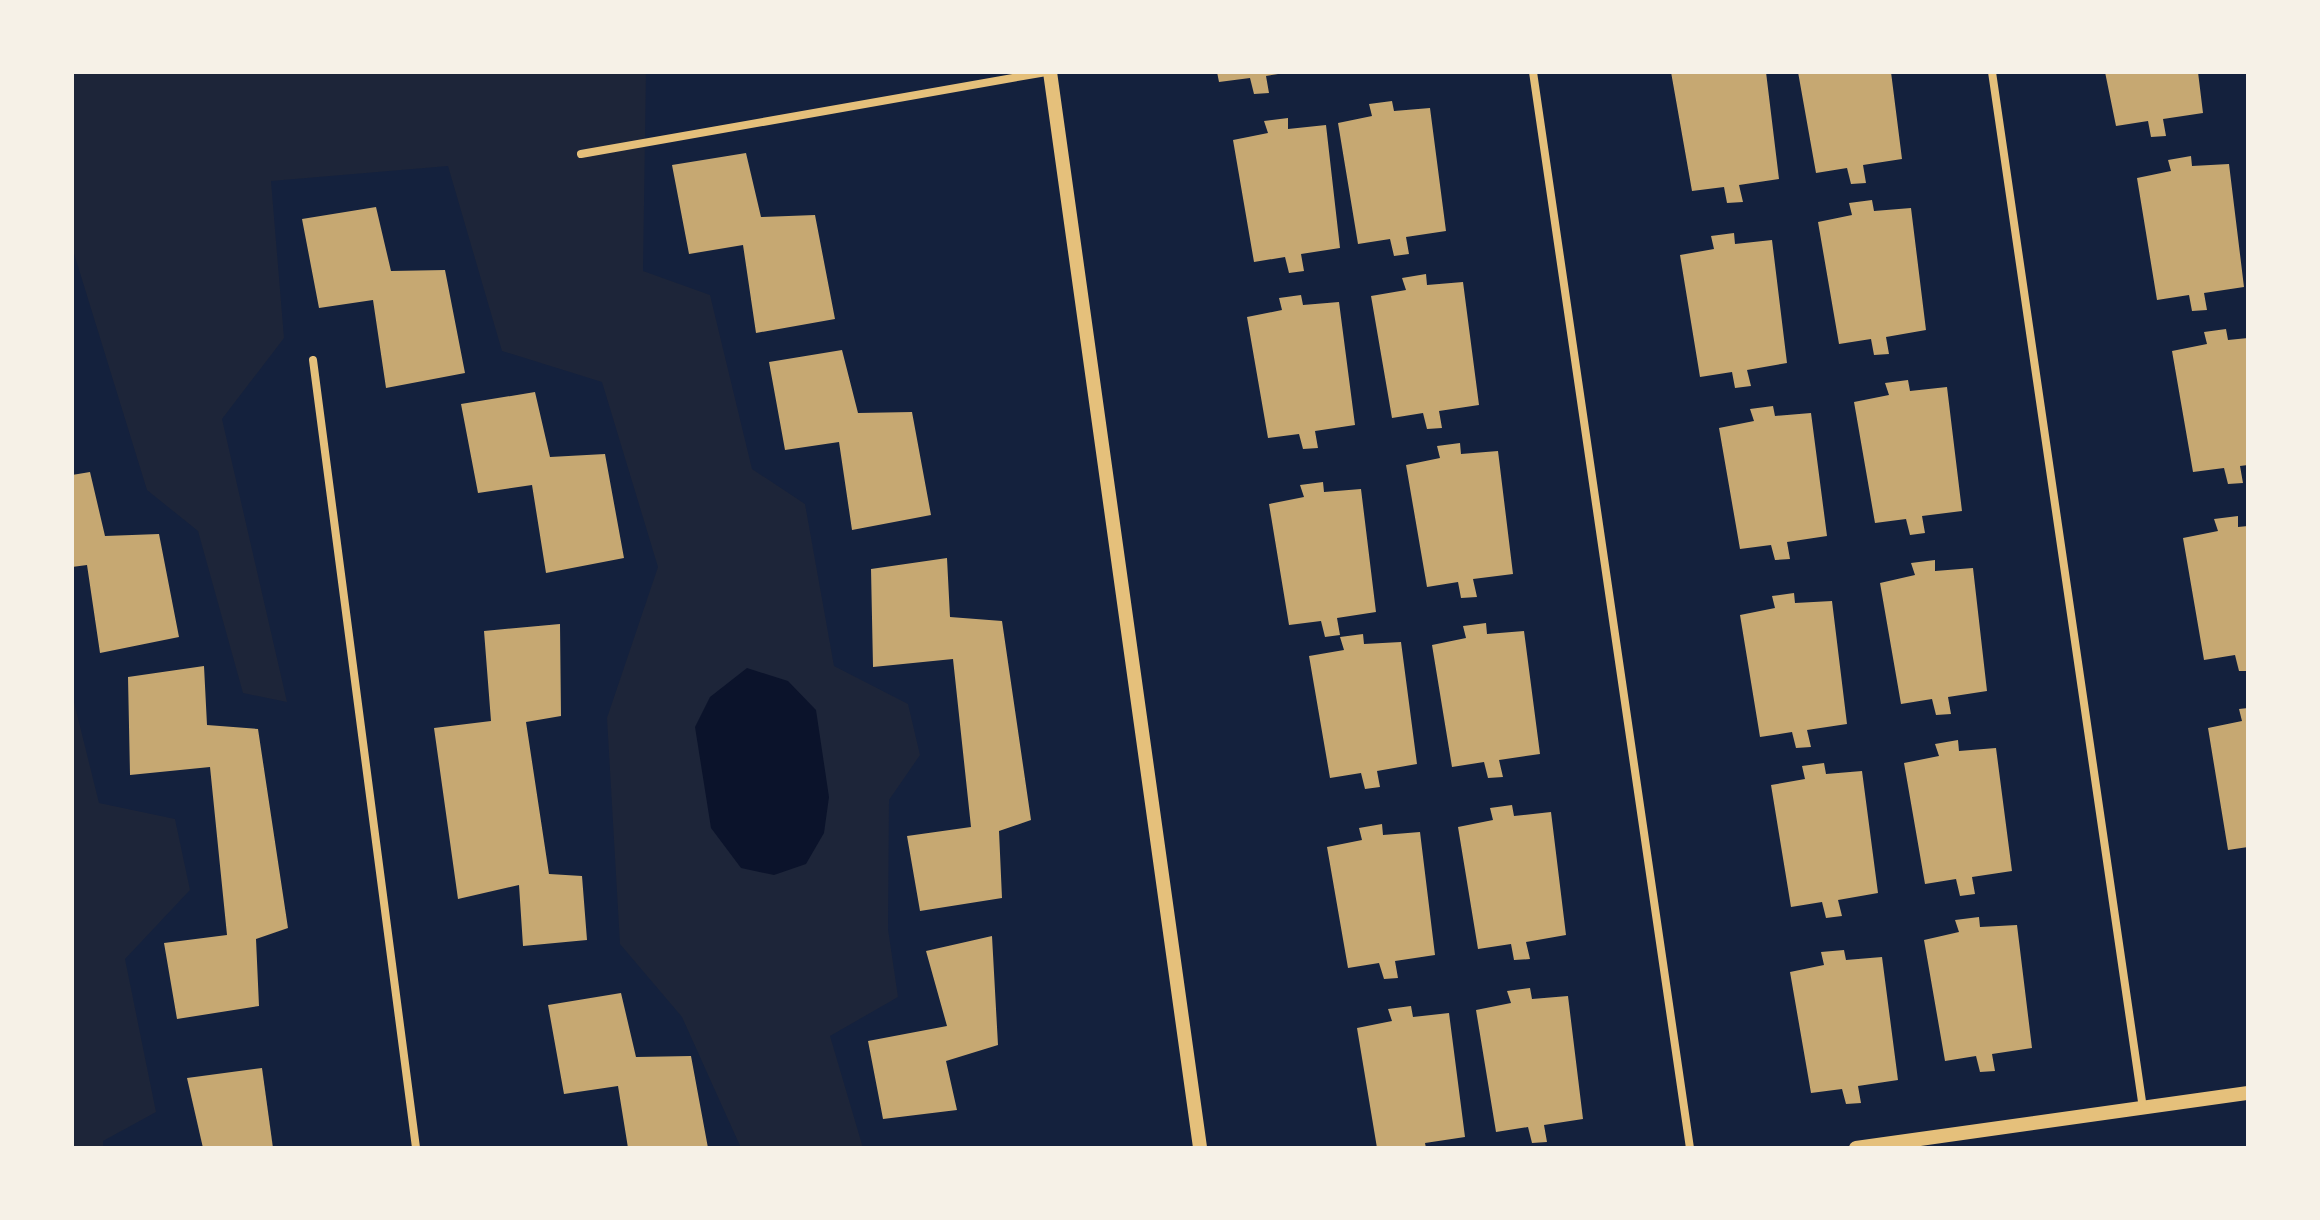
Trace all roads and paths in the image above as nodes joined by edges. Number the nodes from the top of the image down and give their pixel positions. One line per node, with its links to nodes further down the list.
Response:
1 (1048, 72): 4 (street); 9 (street)
2 (1533, 72): 10 (street)
3 (1992, 72): 7 (street)
4 (581, 154)
5 (313, 360): 8 (street)
6 (2248, 1093): 7 (street)
7 (2143, 1108): 11 (street)
8 (416, 1148)
9 (1200, 1148)
10 (1690, 1148)
11 (1856, 1148)

